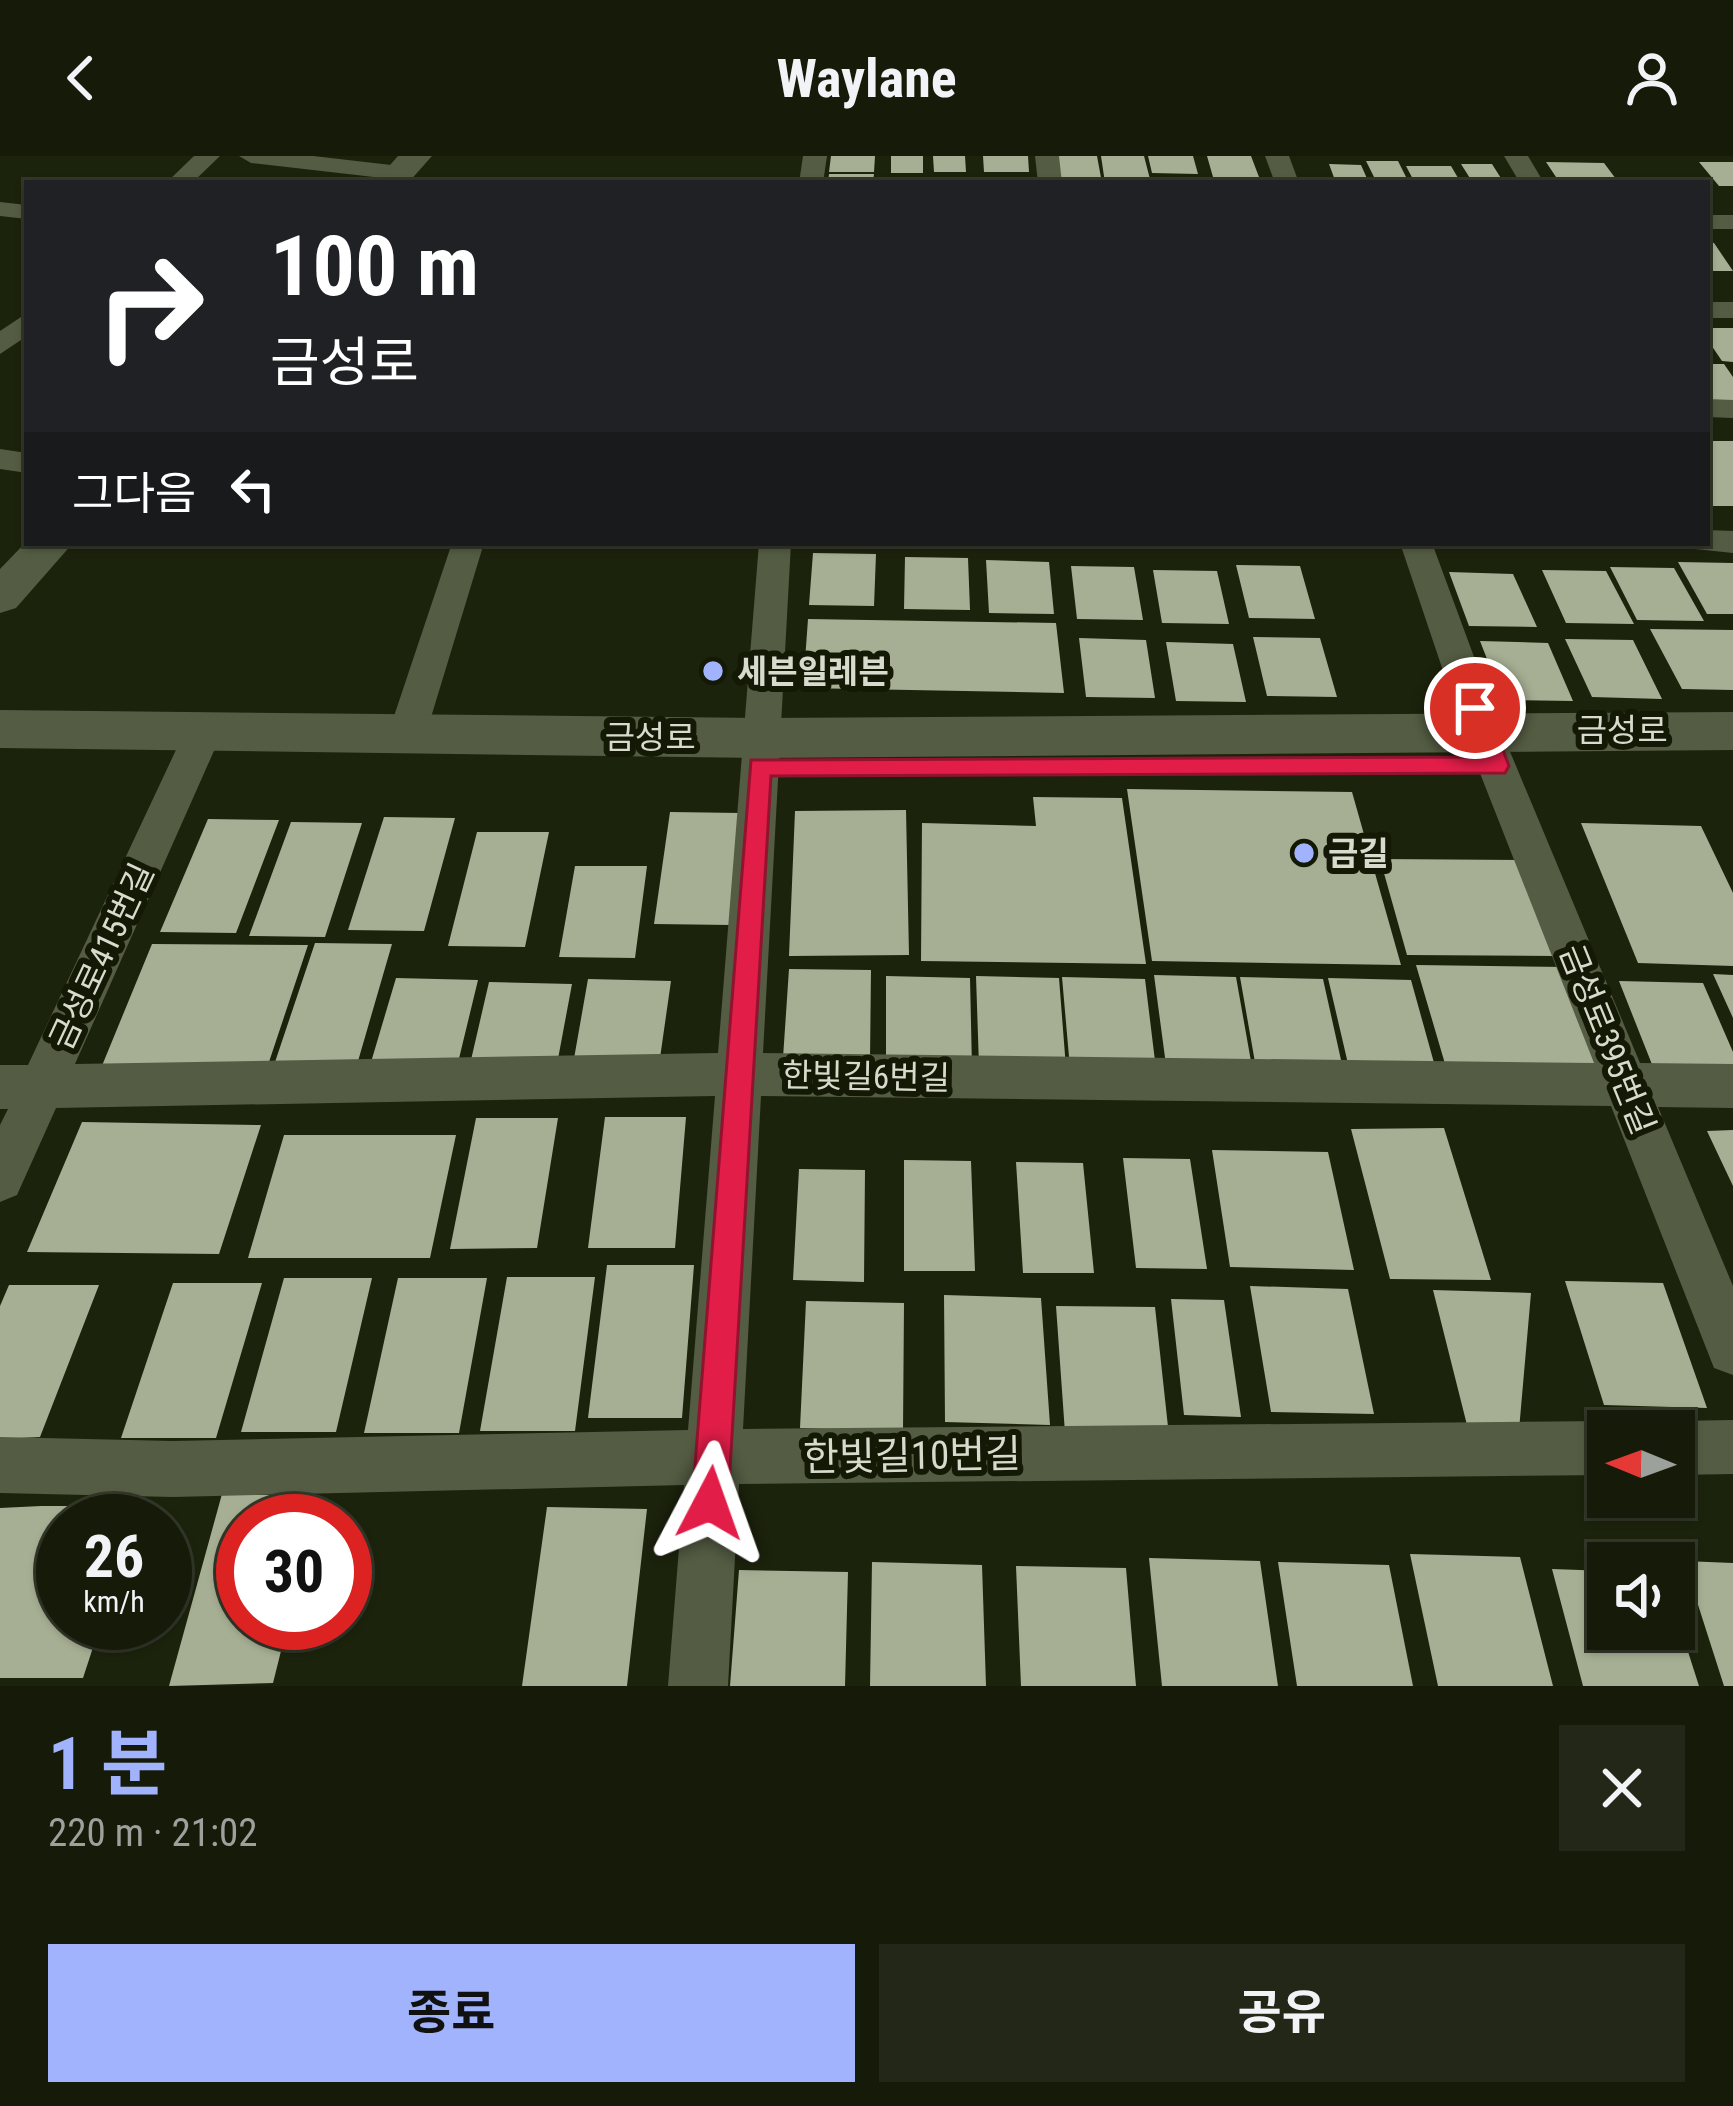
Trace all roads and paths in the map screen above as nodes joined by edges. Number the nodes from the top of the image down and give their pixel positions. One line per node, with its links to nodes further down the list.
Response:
1 (208, 156): 4 (street)
2 (251, 156): 3 (street)
3 (402, 171)
4 (181, 180)
5 (22, 307): 6 (street)
6 (0, 349)
7 (48, 546): 11 (street)
8 (467, 546): 14 (street)
9 (775, 546): 17 (street)
10 (1417, 546): 15 (street, 금성로395번길)
11 (0, 597)
12 (0, 729): 16 (street, 금성로)
13 (1733, 731): 15 (street, 금성로)
14 (406, 736): 16 (street, 금성로); 17 (street, 금성로)
15 (1490, 748): 17 (street, 금성로); 19 (street, 금성로); 23 (street, 금성로395번길)
16 (195, 750): 17 (street, 금성로); 18 (street, 금성로); 22 (street, 금성로415번길)
17 (760, 752): 20 (street)
18 (0, 761)
19 (1733, 766)
20 (739, 1074): 22 (street, 한빛길6번길); 23 (street, 한빛길6번길); 29 (street)
21 (1733, 1086): 23 (street, 한빛길6번길)
22 (21, 1087): 24 (street, 금성로415번길)
23 (1627, 1088): 25 (street, 금성로395번길)
24 (0, 1178)
25 (1733, 1349)
26 (1733, 1447): 28 (street)
27 (1587, 1448): 29 (street, 한빛길10번길)
28 (1695, 1448)
29 (713, 1457): 30 (street, 한빛길10번길); 31 (street)
30 (0, 1465)
31 (698, 1686)

